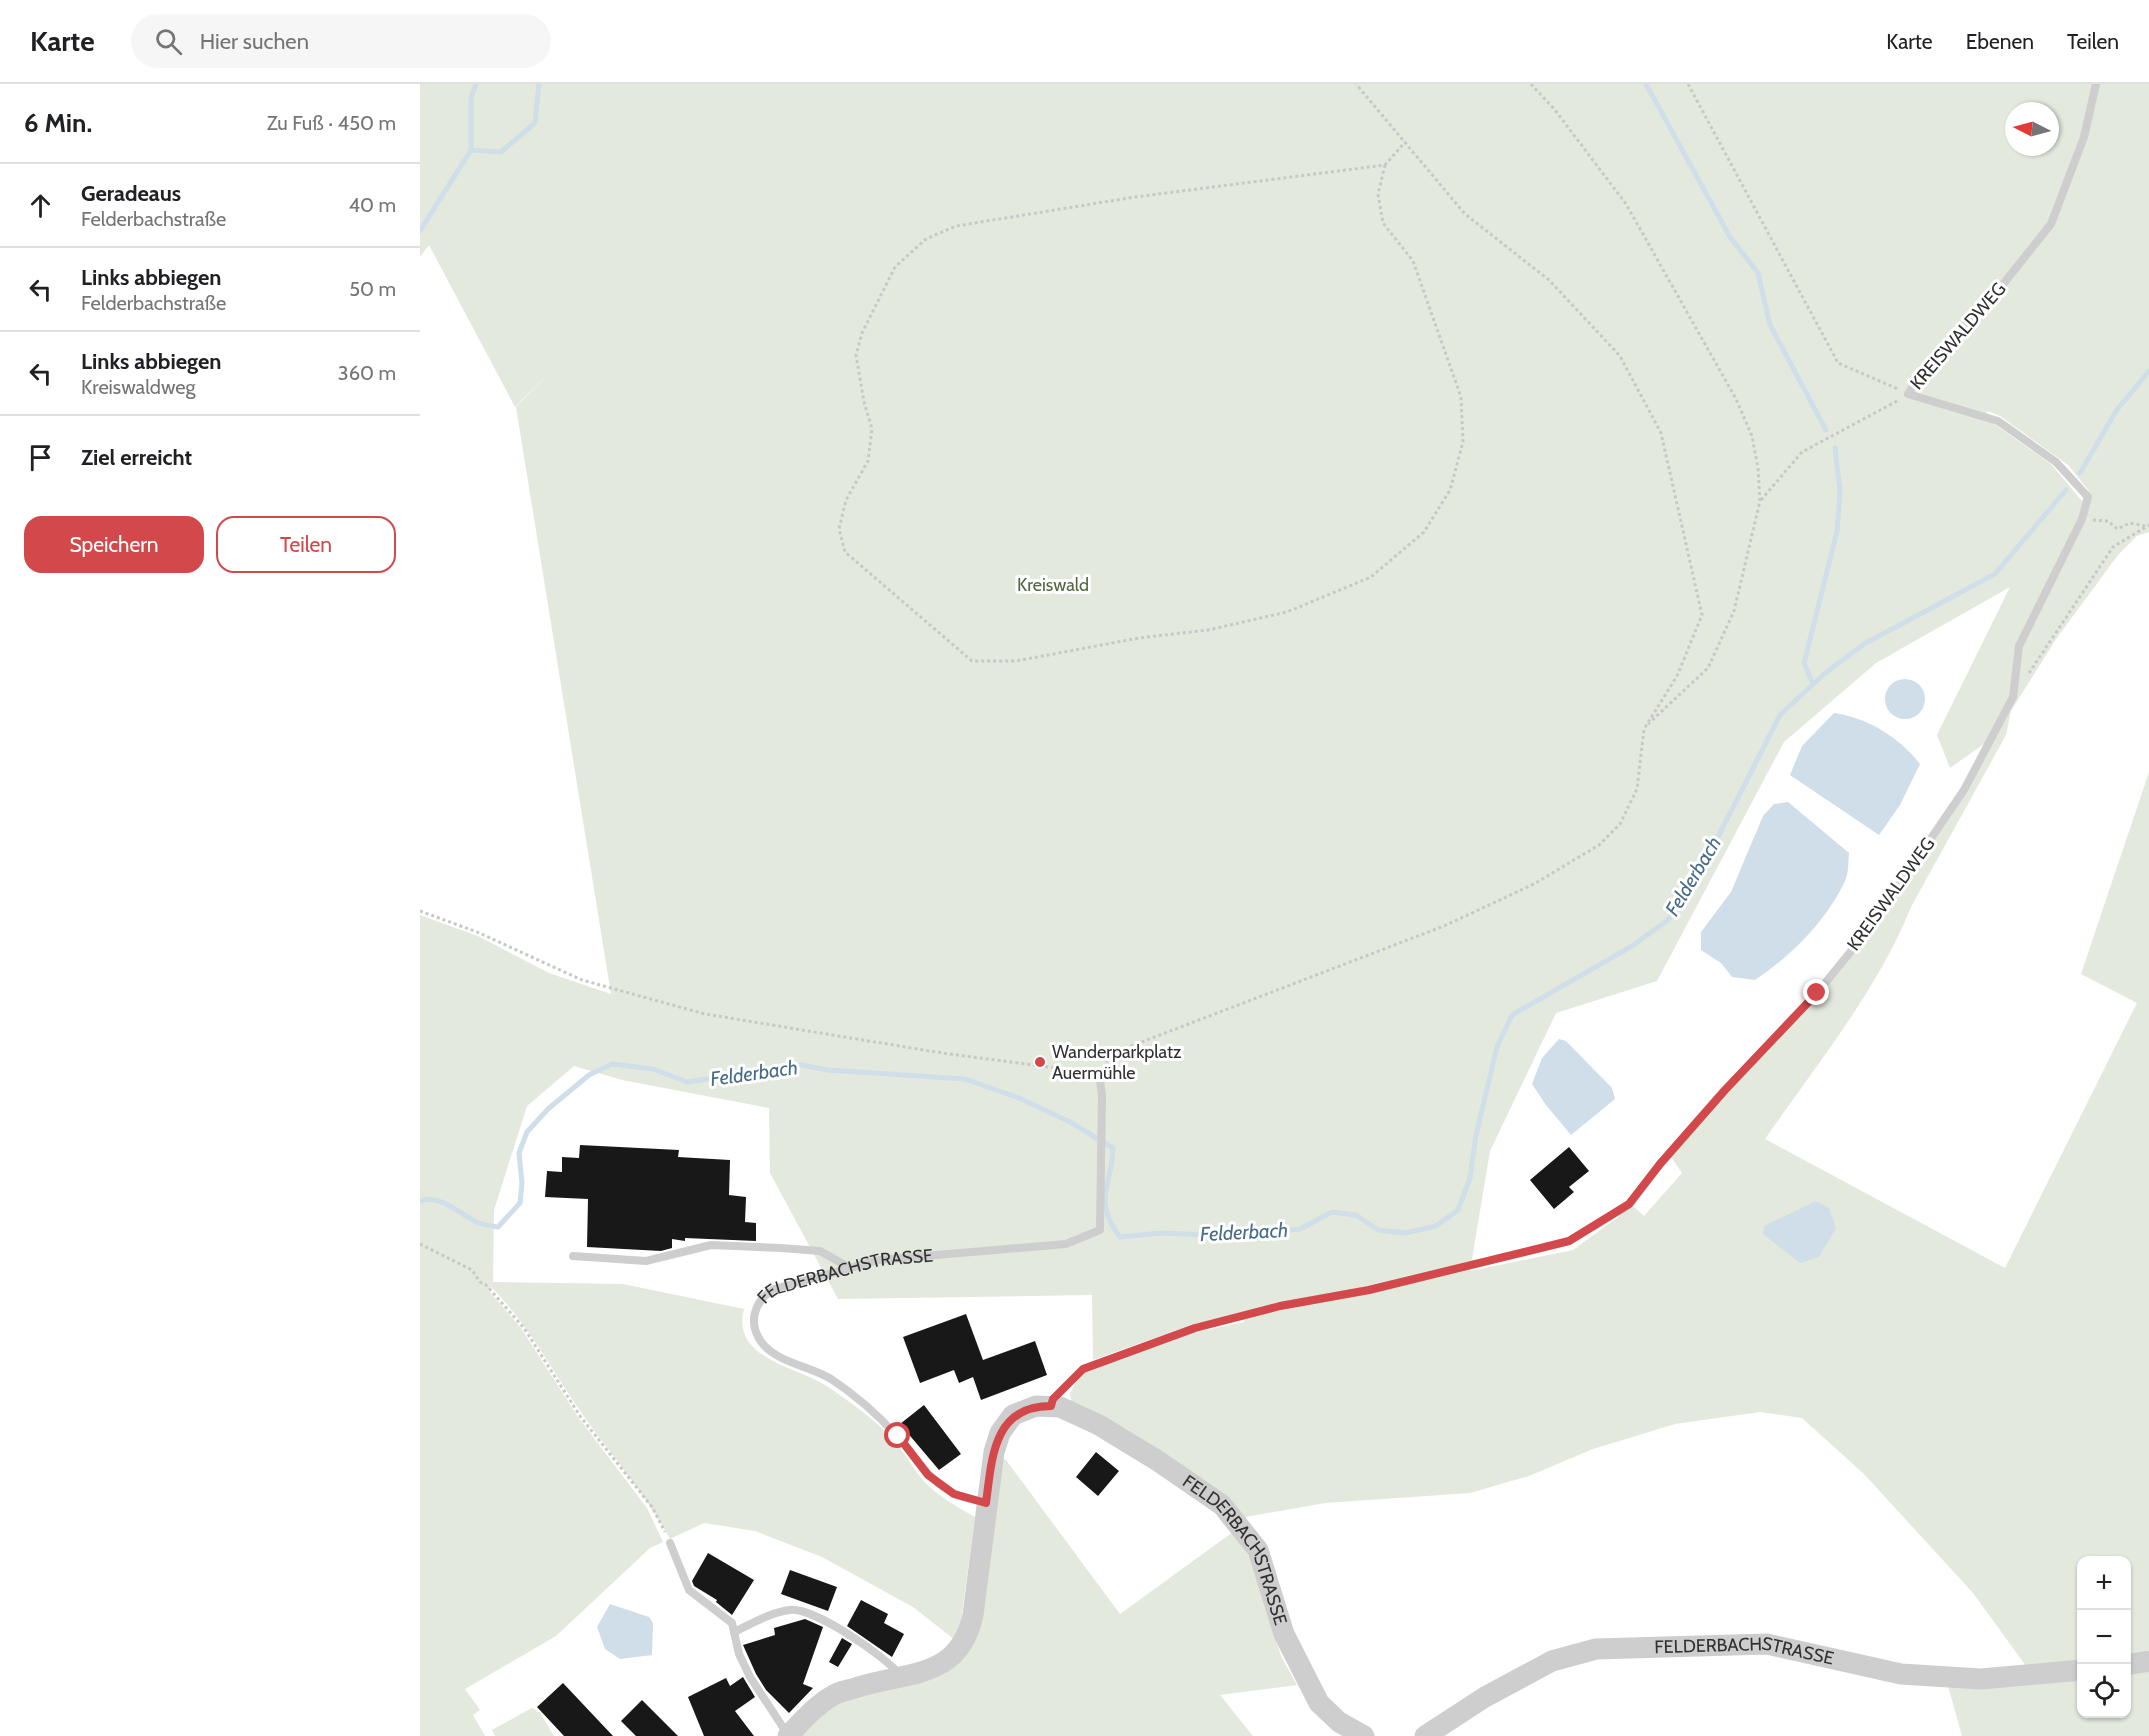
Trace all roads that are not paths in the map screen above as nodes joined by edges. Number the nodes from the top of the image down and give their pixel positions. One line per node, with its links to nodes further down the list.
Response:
1 (2096, 84): 5 (lane, KREISWALDWEG)
2 (1099, 1073): 4 (lane, FELDERBACHSTRASSE)
3 (573, 1256): 4 (lane)
4 (850, 1268): 6 (lane, FELDERBACHSTRASSE)
5 (1051, 1406): 6 (street, FELDERBACHSTRASSE); 14 (street, FELDERBACHSTRASSE)
6 (986, 1503): 12 (street, FELDERBACHSTRASSE)
7 (670, 1543): 8 (lane)
8 (734, 1632): 12 (lane); 13 (lane)
9 (2149, 1660): 10 (street)
10 (2131, 1664)
11 (2077, 1670): 15 (street, FELDERBACHSTRASSE)
12 (900, 1676): 13 (street, FELDERBACHSTRASSE)
13 (788, 1736)
14 (1364, 1736)
15 (1425, 1736)

